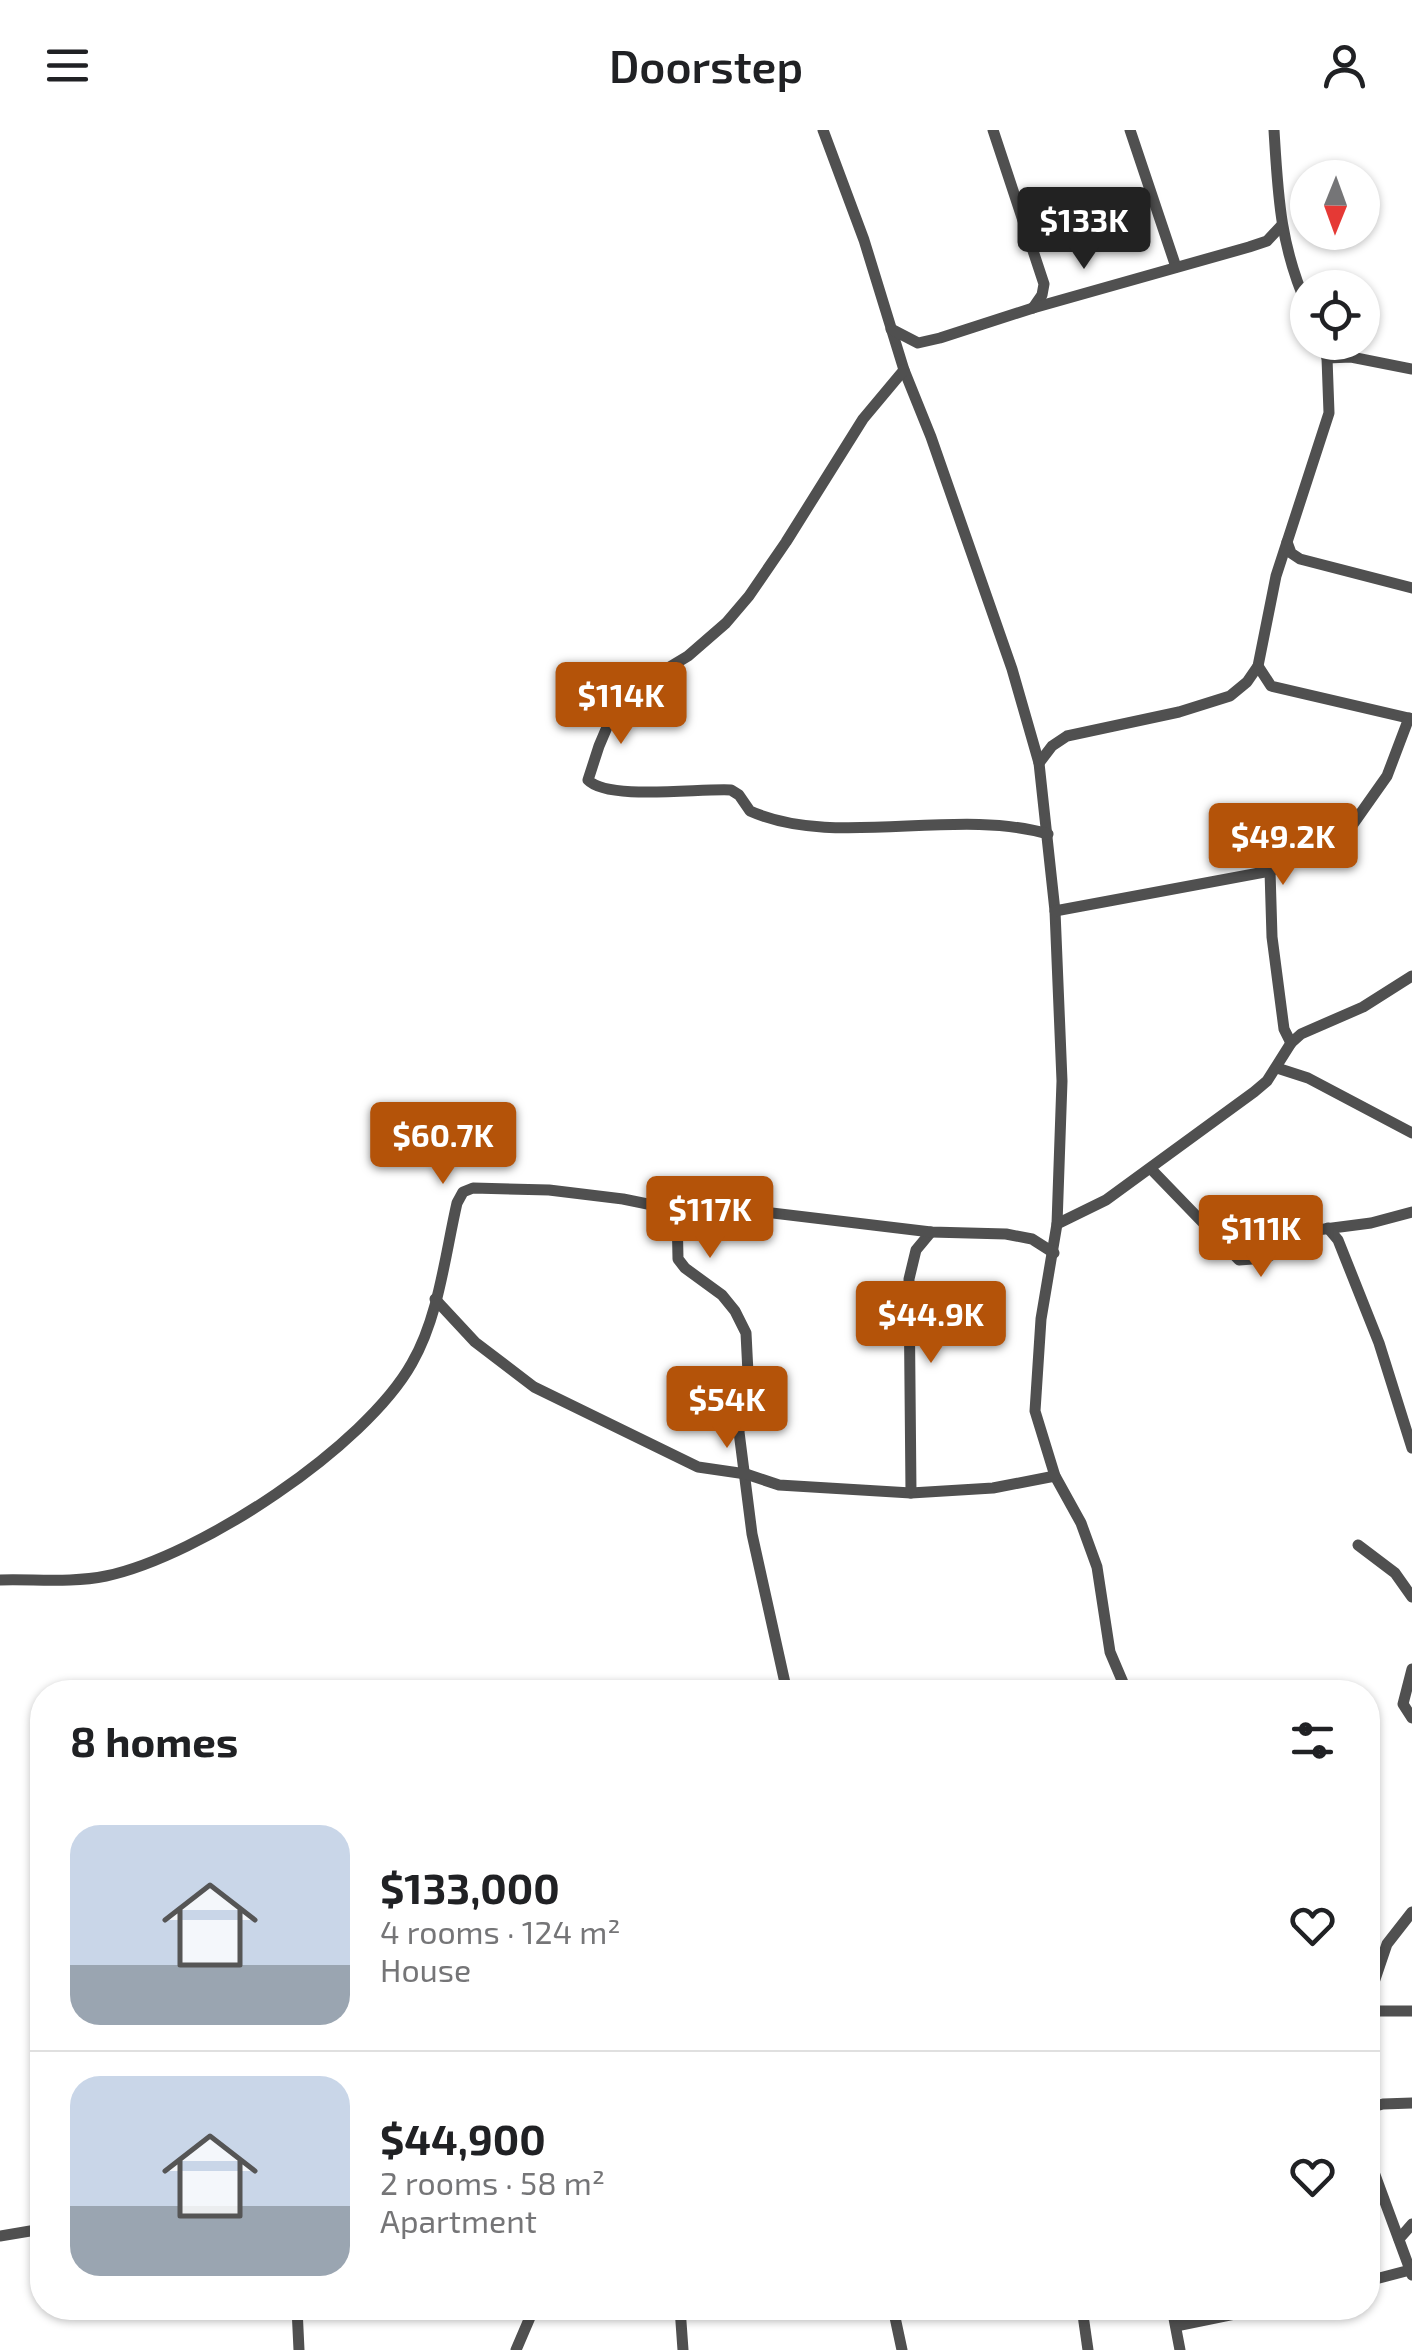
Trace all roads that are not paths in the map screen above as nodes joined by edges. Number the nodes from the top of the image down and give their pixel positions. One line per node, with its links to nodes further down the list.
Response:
1 (823, 130): 11 (street)
2 (992, 130): 10 (street)
3 (1130, 130): 8 (street)
4 (1274, 130): 5 (street)
5 (1281, 226): 6 (street); 7 (street)
6 (1267, 240): 7 (street); 8 (street)
7 (1286, 248): 9 (street)
8 (1176, 267): 10 (street)
9 (1294, 270)
10 (1033, 308): 12 (street)
11 (891, 329): 12 (street); 15 (street)
12 (918, 343): 15 (street)
13 (1328, 360): 17 (street)
14 (1365, 360): 16 (street)
15 (903, 366): 21 (street); 22 (street)
16 (1412, 370)
17 (1287, 542): 18 (street); 19 (street)
18 (1412, 588)
19 (1258, 666): 20 (street); 21 (street)
20 (1411, 719): 23 (street)
21 (1039, 763): 22 (street)
22 (1048, 834): 24 (street)
23 (1270, 871): 24 (street); 26 (street)
24 (1055, 911): 32 (street)
25 (1412, 976): 26 (street)
26 (1291, 1043): 27 (street)
27 (1277, 1068): 28 (street); 29 (street)
28 (1412, 1133)
29 (1151, 1169): 32 (street); 33 (street)
30 (677, 1210): 34 (street); 36 (street); 38 (street)
31 (1412, 1212): 33 (street)
32 (1057, 1224): 35 (street)
33 (1328, 1228): 37 (street)
34 (931, 1232): 35 (street); 40 (street)
35 (1054, 1253): 39 (street)
36 (435, 1298): 38 (street); 42 (street)
37 (1412, 1448)
38 (746, 1474): 40 (street); 45 (street)
39 (1055, 1476): 40 (street); 46 (street)
40 (910, 1493)
41 (1358, 1545): 43 (street)
42 (0, 1580)
43 (1412, 1597)
44 (1412, 1669): 47 (street)
45 (784, 1680)
46 (1122, 1680)
47 (1412, 1718)
48 (1412, 1912): 49 (street)
49 (1380, 1959)
50 (1412, 2010): 51 (street)
51 (1380, 2011)
52 (1412, 2103): 53 (street)
53 (1380, 2107)
54 (1380, 2199): 58 (street)
55 (1412, 2224): 58 (street)
56 (30, 2231): 57 (street)
57 (0, 2236)
58 (1399, 2239): 59 (street)
59 (1411, 2272): 60 (street)
60 (1380, 2278)
61 (297, 2320): 69 (street)
62 (529, 2320): 70 (street)
63 (681, 2320): 71 (street)
64 (895, 2320): 72 (street)
65 (1084, 2320): 73 (street)
66 (1175, 2320): 68 (street)
67 (1205, 2320): 68 (street)
68 (1176, 2326): 74 (street)
69 (299, 2350)
70 (516, 2350)
71 (683, 2350)
72 (902, 2350)
73 (1088, 2350)
74 (1180, 2350)

